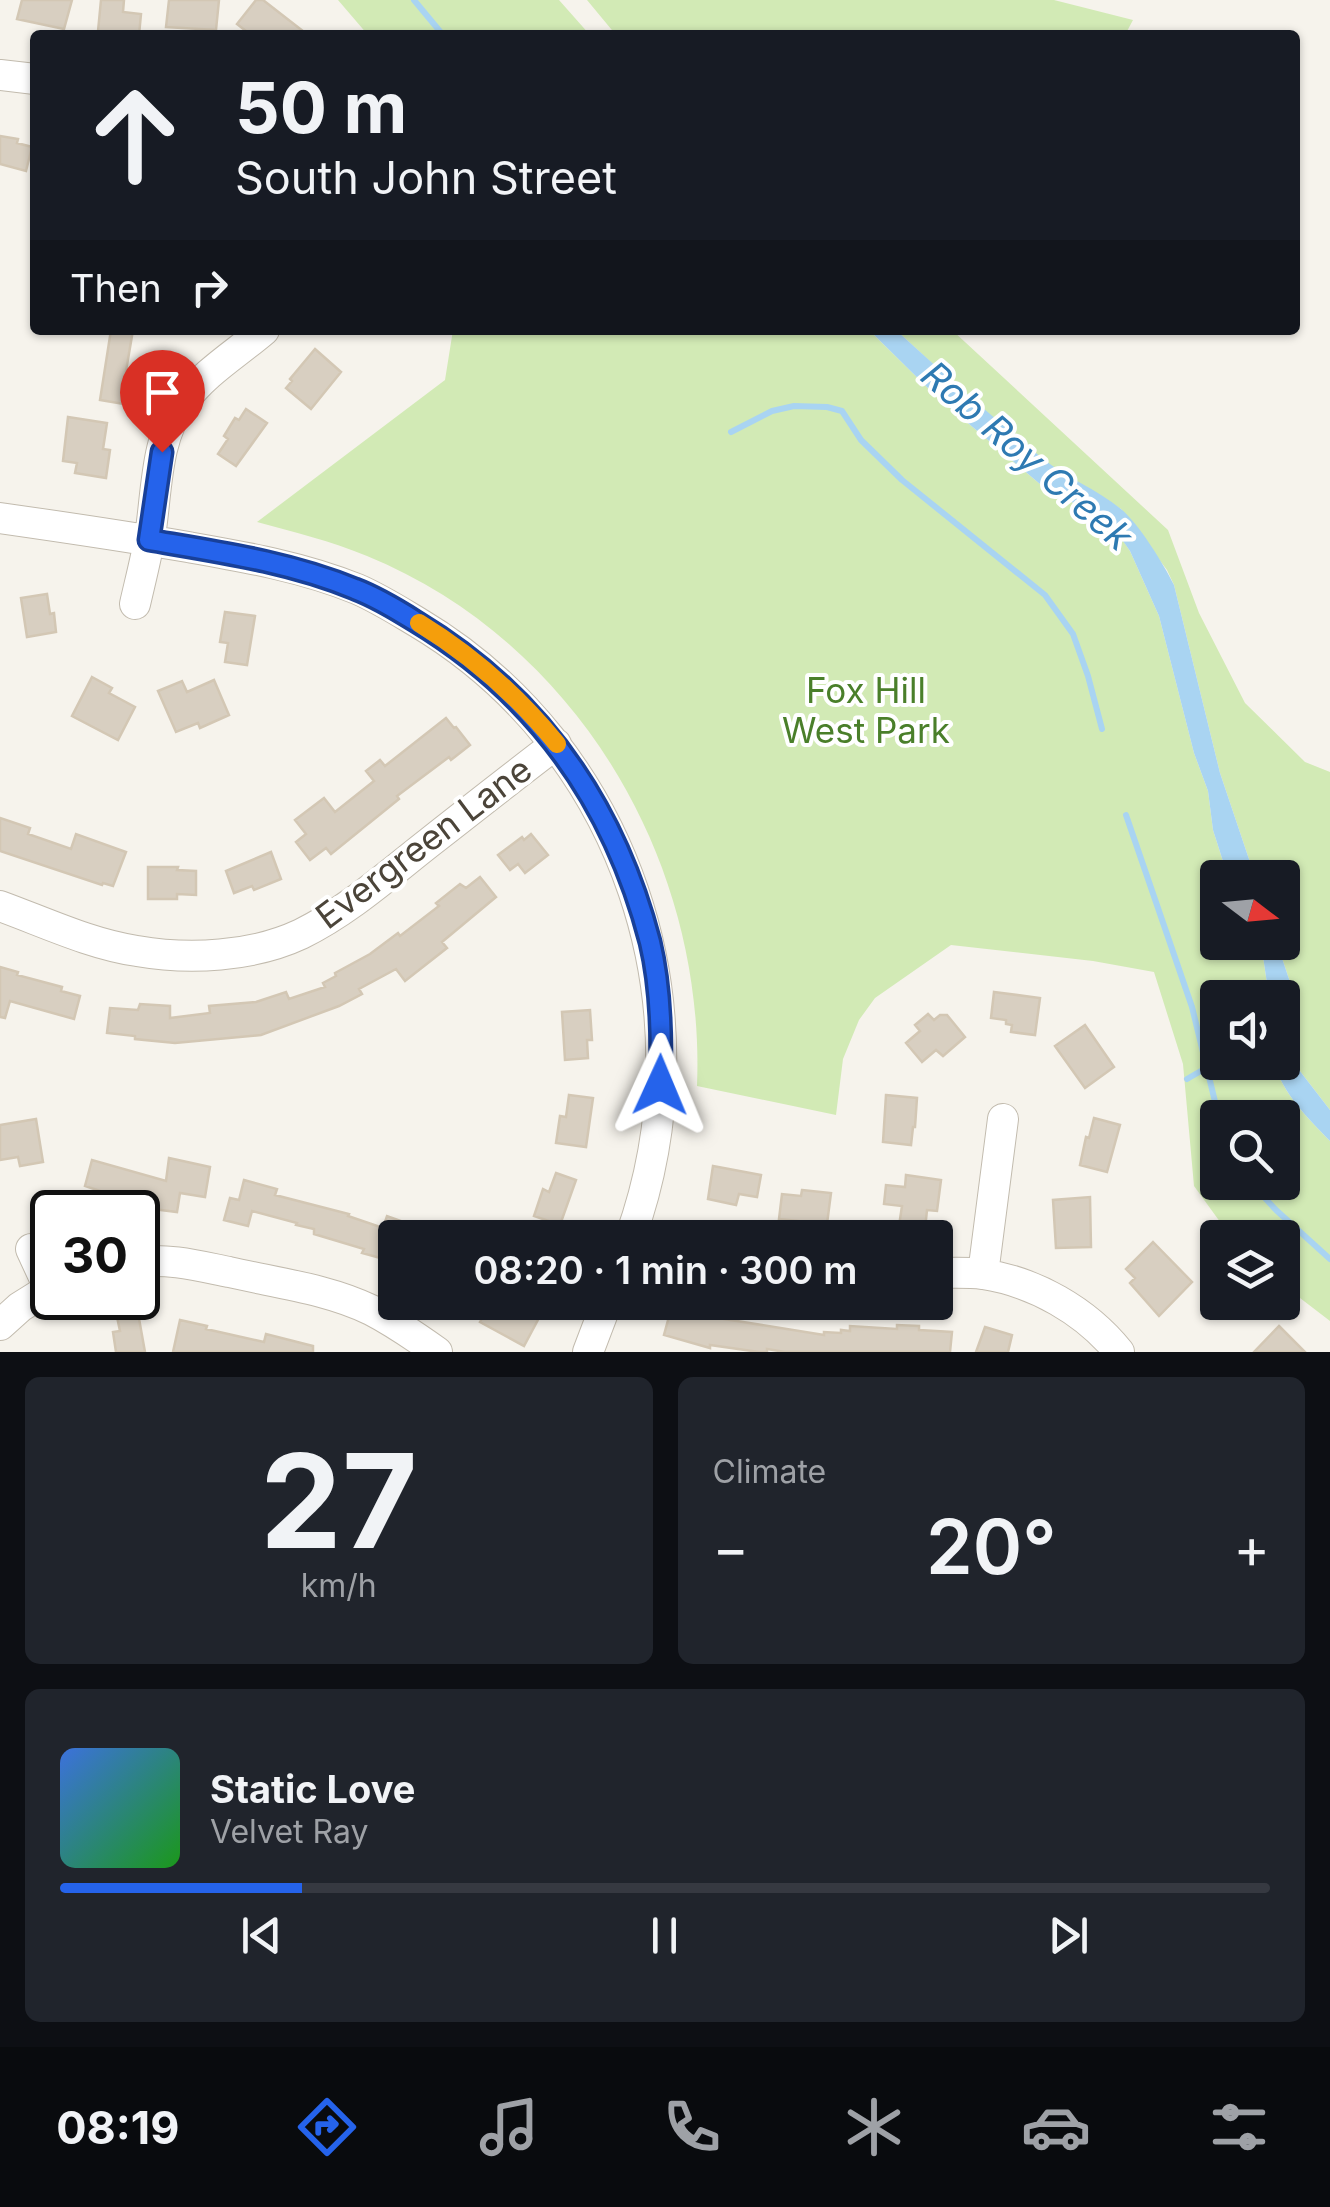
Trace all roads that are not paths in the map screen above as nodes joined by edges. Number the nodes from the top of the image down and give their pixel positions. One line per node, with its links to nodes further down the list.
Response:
1 (0, 76): 2 (street)
2 (30, 79)
3 (258, 335): 5 (street)
4 (0, 518): 5 (street)
5 (149, 540): 6 (street); 7 (street)
6 (134, 604)
7 (556, 744): 8 (street, Evergreen Lane); 10 (street)
8 (0, 906)
9 (1002, 1120): 13 (street)
10 (641, 1220)
11 (160, 1260): 17 (street)
12 (953, 1273): 13 (street)
13 (982, 1274): 19 (street)
14 (30, 1301): 16 (street)
15 (600, 1320): 18 (street)
16 (0, 1325)
17 (436, 1352)
18 (588, 1352)
19 (1119, 1352)

